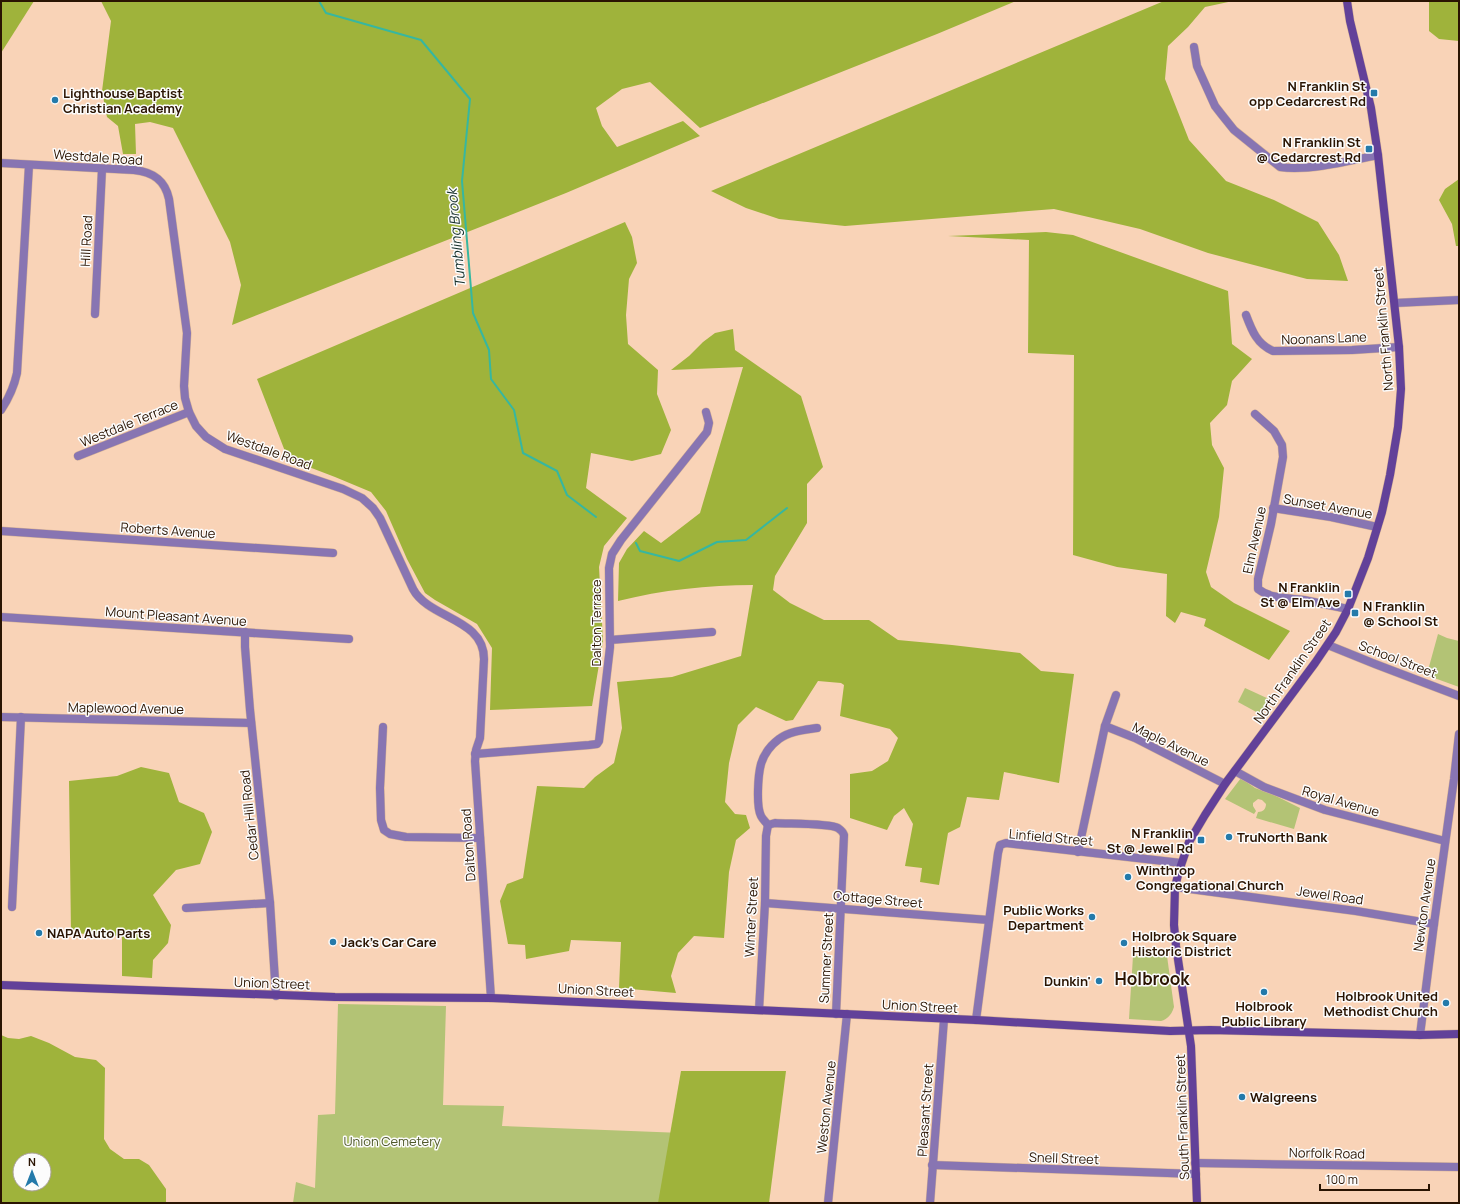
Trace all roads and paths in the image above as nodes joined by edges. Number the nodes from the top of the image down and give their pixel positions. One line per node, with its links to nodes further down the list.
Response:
1 (1347, 1): 3 (main road, North Franklin Street)
2 (1194, 47): 3 (street)
3 (1378, 156): 8 (main road, North Franklin Street)
4 (1, 164): 5 (street, Westdale Road)
5 (29, 165): 6 (street, Westdale Road); 12 (street)
6 (102, 168): 9 (street, Hill Road); 13 (street, Westdale Road)
7 (1459, 300): 8 (street)
8 (1395, 303): 11 (main road, North Franklin Street)
9 (95, 314)
10 (1246, 314): 11 (street, Noonans Lane)
11 (1399, 347): 18 (main road, North Franklin Street)
12 (1, 410)
13 (189, 412): 16 (street, Westdale Terrace); 28 (street, Westdale Road)
14 (706, 412): 26 (street, Dalton Terrace)
15 (1254, 414): 17 (street, Elm Avenue)
16 (78, 456)
17 (1273, 508): 18 (street, Sunset Avenue); 21 (street, Elm Avenue)
18 (1377, 527): 21 (main road, North Franklin Street)
19 (1, 531): 20 (street, Roberts Avenue)
20 (333, 553)
21 (1348, 609): 27 (main road, North Franklin Street)
22 (1, 617): 23 (street, Mount Pleasant Avenue)
23 (245, 632): 25 (street, Mount Pleasant Avenue); 33 (street, Cedar Hill Road)
24 (712, 632): 26 (street)
25 (348, 638)
26 (610, 640): 38 (street, Dalton Terrace)
27 (1328, 645): 30 (street, School Street); 39 (main road, North Franklin Street)
28 (482, 692): 38 (street, Dalton Road)
29 (1116, 695): 34 (street)
30 (1459, 696)
31 (1, 717): 32 (street, Maplewood Avenue)
32 (21, 717): 33 (street, Maplewood Avenue); 49 (street)
33 (251, 723): 47 (street, Cedar Hill Road)
34 (1105, 726): 40 (street, Maple Avenue); 44 (street)
35 (383, 727): 42 (street)
36 (817, 728): 41 (street)
37 (1459, 734): 43 (street, Newton Avenue)
38 (475, 754): 42 (street, Dalton Road)
39 (1235, 771): 40 (main road, North Franklin Street); 43 (street, Royal Avenue)
40 (1225, 784): 45 (main road, North Franklin Street)
41 (768, 826): 48 (street, Winter Street); 51 (street, Summer Street)
42 (480, 838): 56 (street, Dalton Road)
43 (1445, 841): 53 (street, Newton Avenue)
44 (1078, 852): 45 (street, Linfield Street); 52 (street, Linfield Street)
45 (1181, 863): 46 (main road, North Franklin Street)
46 (1176, 887): 53 (street, Jewel Road); 62 (main road, North Franklin Street)
47 (270, 903): 50 (street); 55 (street, Cedar Hill Road)
48 (764, 903): 51 (street, Cottage Street); 57 (street, Winter Street)
49 (12, 907)
50 (186, 908)
51 (841, 908): 52 (street, Cottage Street); 58 (street, Summer Street)
52 (988, 920): 61 (street, Linfield Street)
53 (1434, 924): 64 (street, Newton Avenue)
54 (1, 985): 55 (main road, Union Street)
55 (276, 996): 56 (main road, Union Street)
56 (491, 998): 57 (main road, Union Street)
57 (759, 1010): 58 (main road, Union Street)
58 (836, 1014): 59 (main road, Union Street)
59 (847, 1014): 60 (main road, Union Street); 69 (street, Weston Avenue)
60 (944, 1019): 61 (main road, Union Street); 66 (street, Pleasant Street)
61 (976, 1020): 62 (main road, Union Street)
62 (1189, 1031): 64 (main road, Union Street); 65 (main road, South Franklin Street)
63 (1459, 1034): 64 (main road, Union Street)
64 (1420, 1035)
65 (1195, 1163): 67 (street, Norfolk Road); 68 (main road, South Franklin Street)
66 (932, 1165): 68 (street, Snell Street); 70 (street, Pleasant Street)
67 (1459, 1167)
68 (1196, 1174): 71 (main road, South Franklin Street)
69 (828, 1203)
70 (930, 1203)
71 (1197, 1203)

